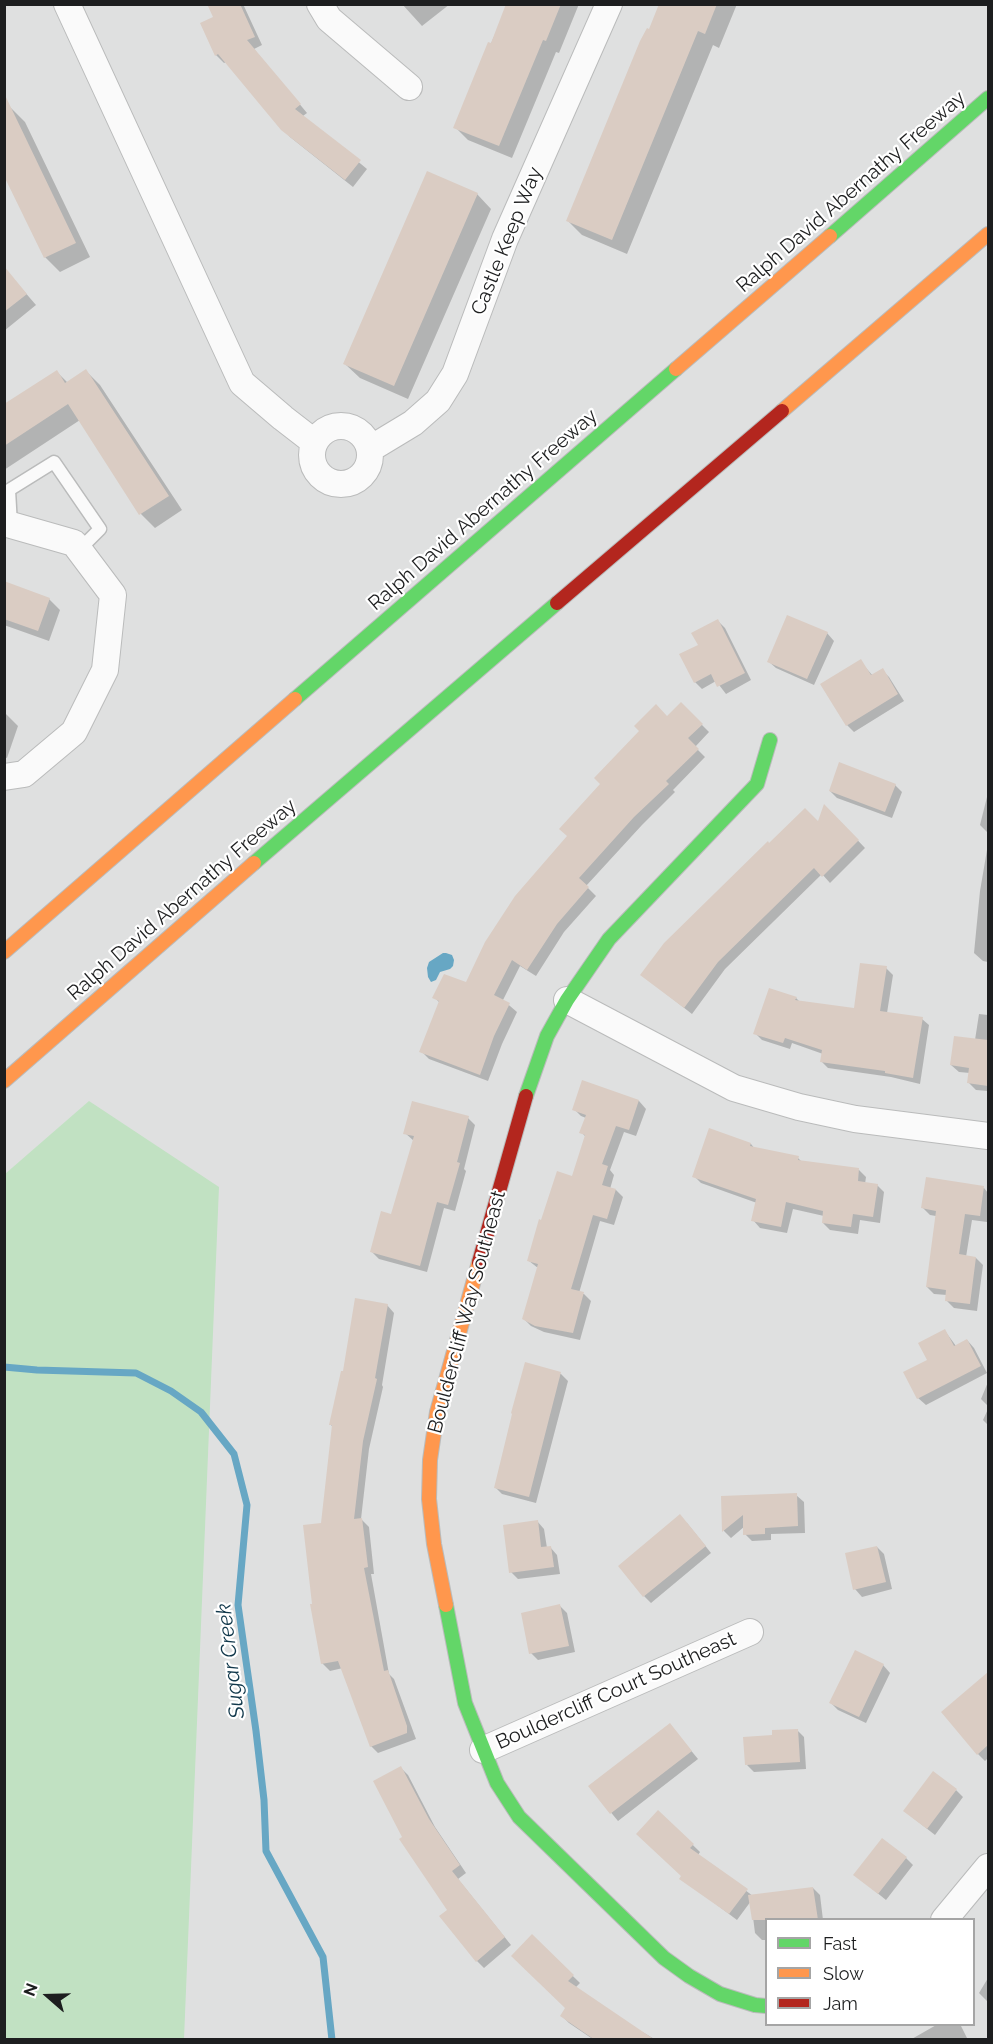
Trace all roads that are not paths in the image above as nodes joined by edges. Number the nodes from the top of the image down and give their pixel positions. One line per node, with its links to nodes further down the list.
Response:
1 (68, 4): 7 (street)
2 (320, 4): 4 (street)
3 (609, 4): 8 (street, Castle Keep Way)
4 (409, 87)
5 (988, 99): 13 (main road, Ralph David Abernathy Freeway)
6 (988, 234): 15 (main road, Ralph David Abernathy Freeway)
7 (314, 442): 8 (street); 8 (street)
8 (370, 449)
9 (8, 524): 10 (street); 10 (lane)
10 (79, 550): 12 (street)
11 (770, 740): 14 (main road, Bouldercliff Way Southeast)
12 (4, 777)
13 (4, 952)
14 (567, 1000): 16 (street); 18 (main road, Bouldercliff Way Southeast)
15 (4, 1081)
16 (988, 1136)
17 (750, 1632): 18 (street, Bouldercliff Court Southeast)
18 (483, 1750): 21 (main road, Bouldercliff Way Southeast)
19 (988, 1867): 20 (street)
20 (946, 1918)
21 (765, 2006)

